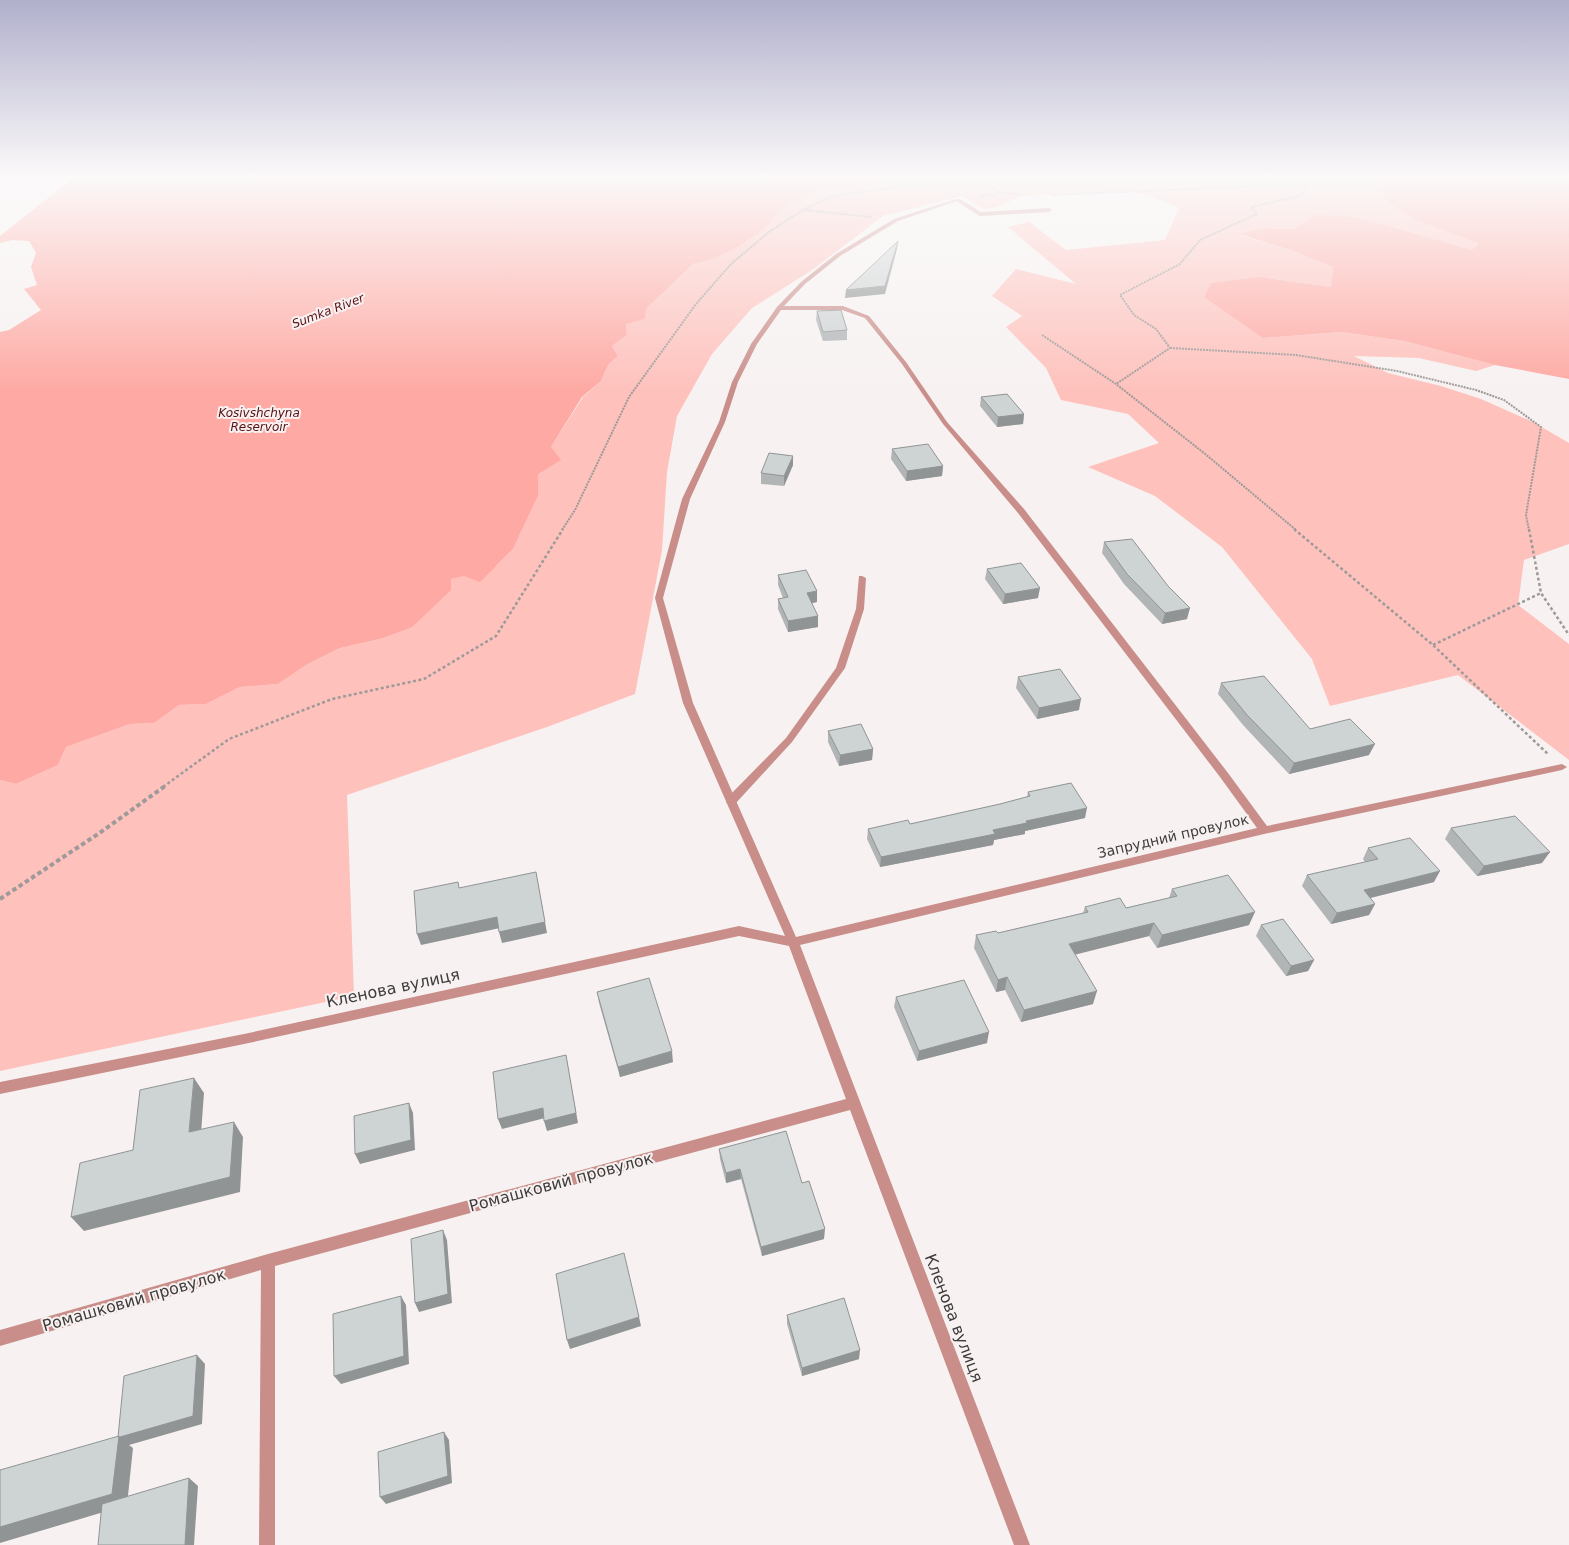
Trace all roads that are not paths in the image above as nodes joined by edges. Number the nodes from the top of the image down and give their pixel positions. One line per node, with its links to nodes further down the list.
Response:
1 (849, 248): 2 (street, Кленова вулиця)
2 (779, 308): 5 (street, Кленова вулиця); 6 (street)
3 (862, 578): 5 (street)
4 (1562, 767): 6 (street, Запрудний провулок)
5 (731, 801): 7 (street, Кленова вулиця)
6 (1264, 830): 7 (street, Запрудний провулок)
7 (793, 942): 8 (street, Кленова вулиця); 9 (street, Кленова вулиця)
8 (0, 1088)
9 (853, 1103): 10 (street, Ромашковий провулок); 13 (street, Кленова вулиця)
10 (268, 1261): 11 (street, Ромашковий провулок); 12 (street)
11 (0, 1338)
12 (267, 1545)
13 (1022, 1545)

